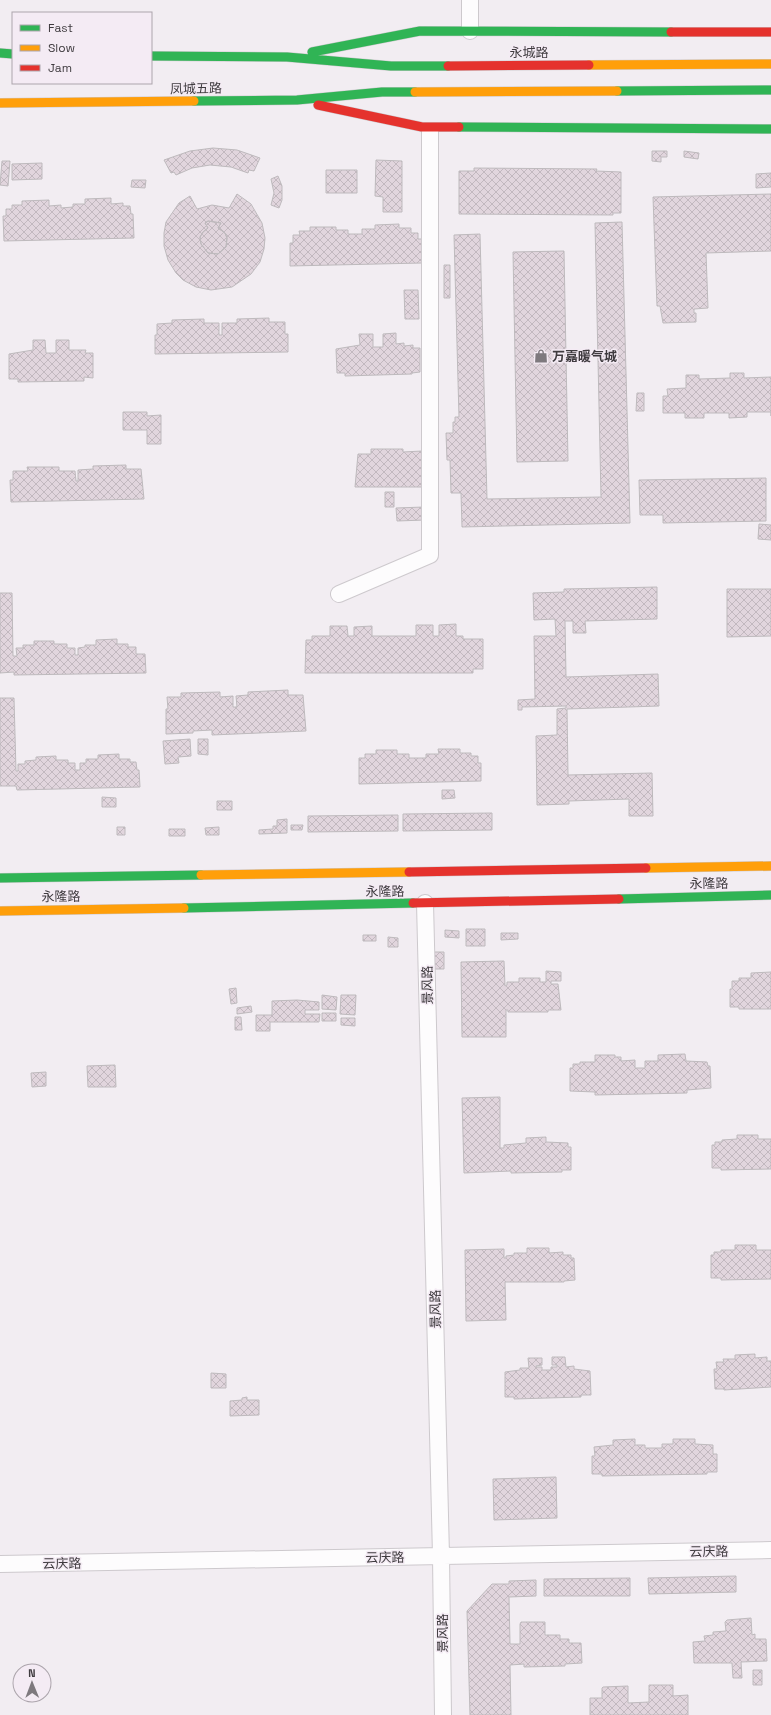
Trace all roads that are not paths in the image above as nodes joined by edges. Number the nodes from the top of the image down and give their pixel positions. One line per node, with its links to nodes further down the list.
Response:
1 (470, 0): 2 (street)
2 (470, 31): 3 (main road); 7 (main road)
3 (771, 32)
4 (0, 54): 5 (main road)
5 (12, 54)
6 (152, 56): 7 (main road)
7 (287, 57): 8 (main road, 永城路)
8 (771, 64)
9 (771, 90): 10 (main road)
10 (297, 100): 11 (main road, 凤城五路); 12 (main road)
11 (0, 103)
12 (771, 129)
13 (430, 131): 14 (street)
14 (339, 594)
15 (771, 866): 16 (main road, 永隆路)
16 (0, 878)
17 (771, 894): 18 (main road, 永隆路)
18 (425, 903): 19 (main road, 永隆路); 21 (street, 景风路)
19 (0, 911)
20 (771, 1550): 21 (street, 云庆路)
21 (441, 1556): 22 (street, 云庆路); 23 (street, 景风路)
22 (0, 1564)
23 (443, 1715)

